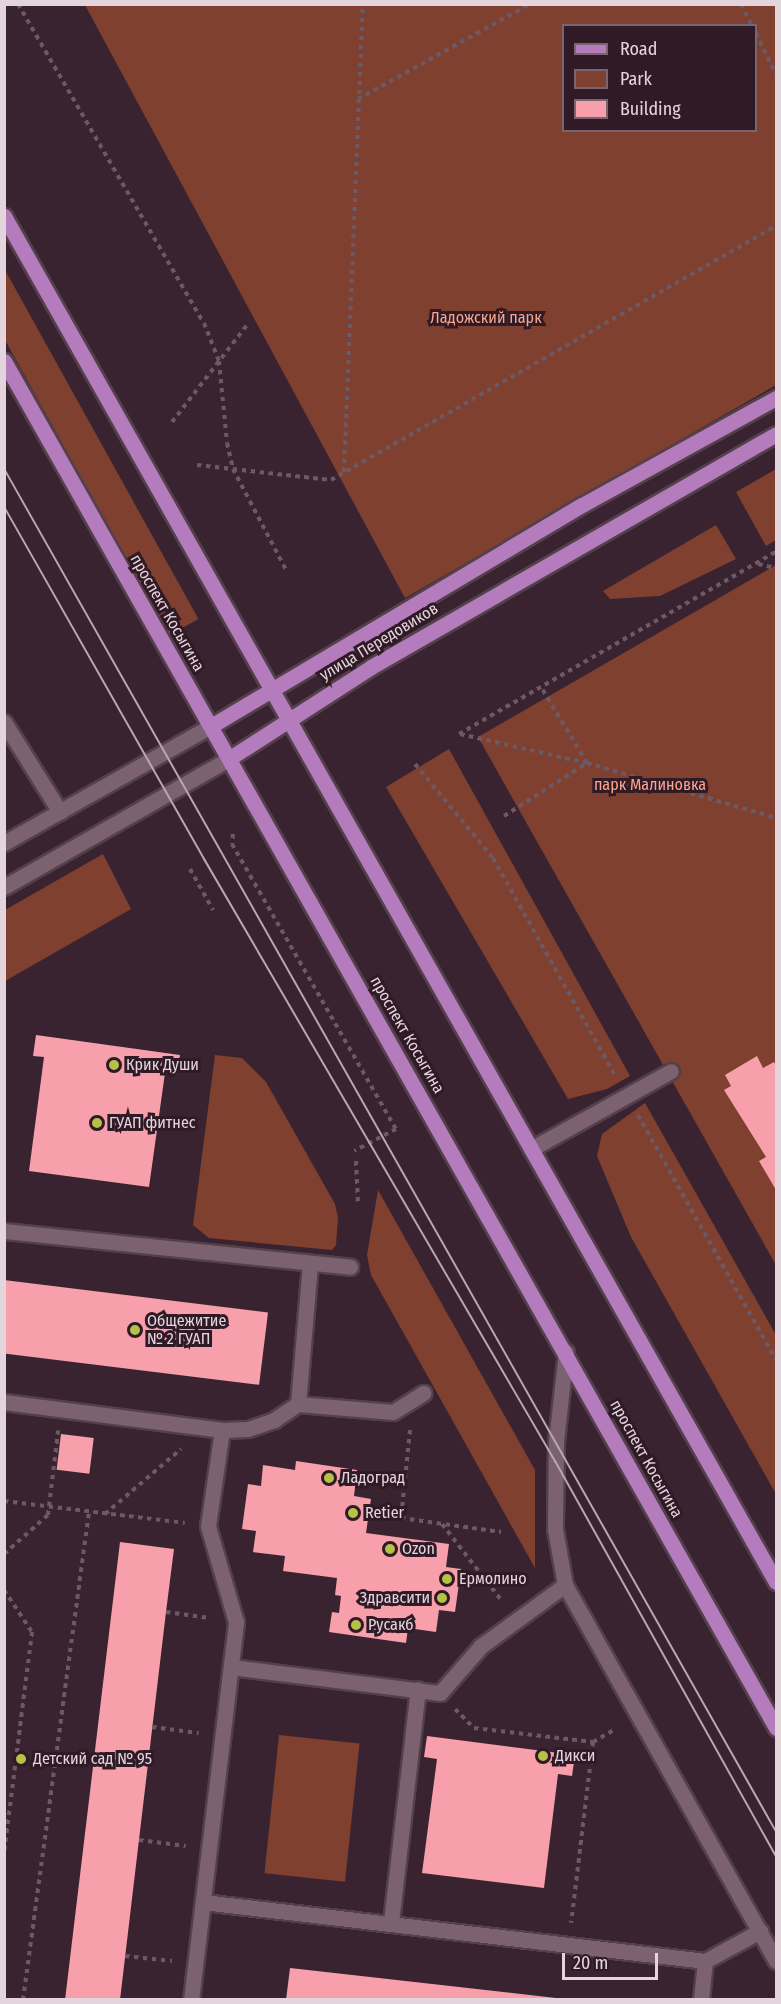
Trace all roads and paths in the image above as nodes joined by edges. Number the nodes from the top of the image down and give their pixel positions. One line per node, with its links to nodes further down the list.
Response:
1 (18, 4): 13 (path)
2 (363, 4): 8 (path)
3 (530, 4): 8 (path)
4 (741, 4): 5 (path)
5 (751, 24)
6 (757, 35): 7 (path)
7 (777, 75)
8 (358, 99): 19 (path)
9 (4, 216): 25 (main road)
10 (777, 226): 19 (path)
11 (247, 325): 13 (path)
12 (4, 361): 28 (main road, проспект Косыгина)
13 (219, 361): 15 (path); 18 (path)
14 (777, 398): 25 (main road, улица Передовиков)
15 (172, 422)
16 (777, 434): 26 (main road, улица Передовиков)
17 (197, 465): 18 (path)
18 (234, 469): 19 (path); 23 (path)
19 (344, 473)
20 (777, 552): 21 (path)
21 (757, 563): 22 (path); 24 (path)
22 (777, 568)
23 (286, 570)
24 (541, 687): 30 (path); 30 (path)
25 (271, 688): 26 (main road); 28 (main road, улица Передовиков)
26 (288, 719): 29 (main road, улица Передовиков); 42 (main road)
27 (4, 722): 32 (street)
28 (211, 726): 29 (main road, проспект Косыгина); 32 (street, улица Передовиков)
29 (230, 758): 38 (street, улица Передовиков); 49 (main road, проспект Косыгина)
30 (587, 763): 33 (path); 34 (path)
31 (415, 765): 41 (path)
32 (60, 812): 36 (street, улица Передовиков)
33 (504, 816)
34 (777, 818)
35 (233, 834): 43 (path)
36 (4, 843)
37 (190, 869): 39 (path)
38 (4, 887)
39 (213, 910)
40 (671, 1071): 41 (street)
41 (627, 1096): 42 (street); 50 (path)
42 (531, 1149): 65 (main road)
43 (354, 1151)
44 (356, 1161): 45 (path)
45 (358, 1203)
46 (4, 1231): 47 (street)
47 (310, 1265): 48 (street); 53 (street)
48 (350, 1268)
49 (566, 1352): 66 (street); 75 (main road, проспект Косыгина)
50 (777, 1360)
51 (423, 1393): 53 (street)
52 (4, 1402): 54 (street)
53 (298, 1404): 56 (street)
54 (60, 1409): 56 (street); 58 (path)
55 (411, 1423): 61 (path)
56 (214, 1428): 60 (path); 62 (street)
57 (4, 1501): 58 (path)
58 (49, 1507): 59 (path); 64 (path)
59 (89, 1512): 60 (path); 90 (path)
60 (105, 1514): 62 (path)
61 (442, 1524): 63 (path); 69 (path)
62 (208, 1526): 70 (street)
63 (501, 1532)
64 (4, 1554)
65 (777, 1582)
66 (565, 1585): 69 (street); 84 (street)
67 (4, 1590): 81 (path)
68 (166, 1612): 70 (path)
69 (516, 1619): 73 (street)
70 (236, 1622): 71 (street)
71 (231, 1667): 72 (street); 77 (street)
72 (418, 1690): 73 (street); 83 (street)
73 (440, 1693): 78 (path)
74 (152, 1727): 77 (path)
75 (777, 1728)
76 (614, 1730): 78 (path)
77 (222, 1736): 80 (street)
78 (593, 1742): 85 (path)
79 (139, 1840): 80 (path)
80 (209, 1849): 82 (street)
81 (4, 1853)
82 (203, 1902): 83 (street); 89 (street)
83 (391, 1922): 85 (street)
84 (760, 1931): 87 (street); 88 (street)
85 (569, 1944): 87 (street)
86 (125, 1956): 89 (path)
87 (705, 1961): 92 (street)
88 (777, 1961)
89 (195, 1964): 91 (street)
90 (23, 2000)
91 (191, 2000)
92 (701, 2000)

